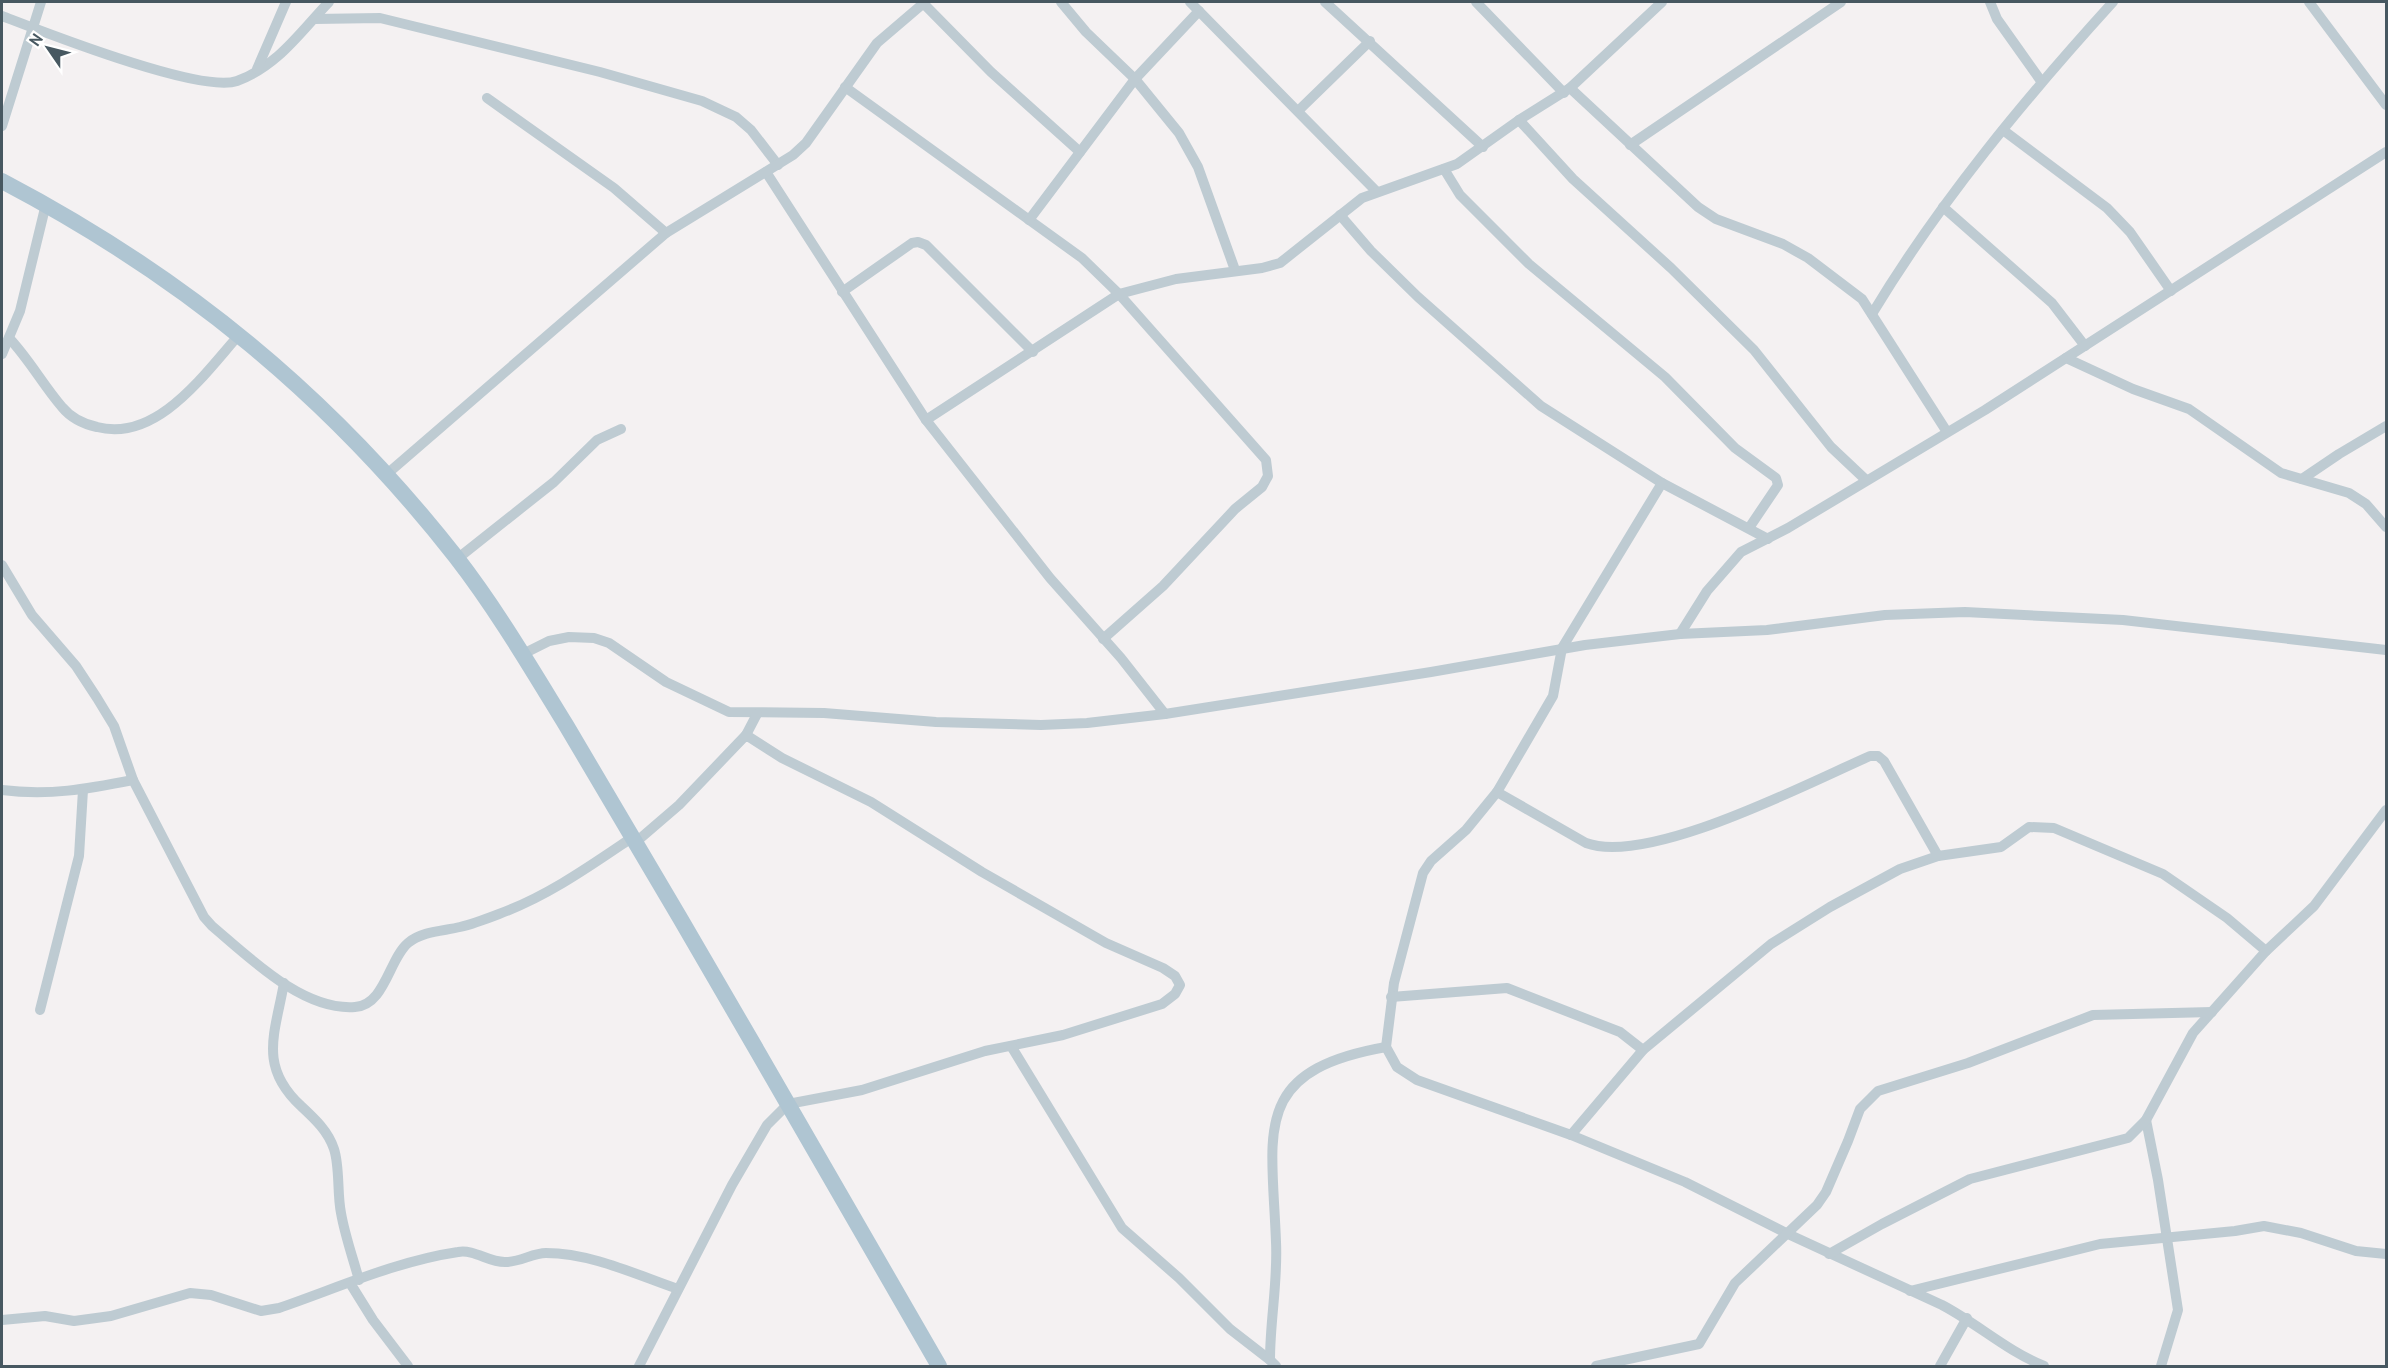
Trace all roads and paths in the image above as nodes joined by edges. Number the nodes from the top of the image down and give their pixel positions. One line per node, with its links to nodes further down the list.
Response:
1 (41, 2): 17 (street)
2 (286, 2): 19 (street)
3 (329, 2): 16 (street)
4 (924, 2): 22 (street); 32 (street)
5 (1061, 2): 20 (street)
6 (1191, 2): 14 (street)
7 (1325, 2): 18 (street)
8 (1476, 2): 23 (street)
9 (1662, 2): 23 (street)
10 (1841, 2): 30 (street)
11 (1990, 2): 21 (street)
12 (2113, 2): 21 (street)
13 (2309, 2): 25 (street)
14 (1199, 11): 20 (street); 26 (street)
15 (2, 16): 17 (street)
16 (315, 19): 19 (street); 34 (street)
17 (33, 28): 19 (street); 28 (street)
18 (1370, 41): 26 (street); 31 (street)
19 (257, 69)
20 (1135, 79): 32 (street); 44 (street)
21 (2041, 81): 29 (street)
22 (845, 87): 34 (street); 42 (street)
23 (1567, 91): 27 (street); 30 (street)
24 (487, 98): 43 (street)
25 (2386, 105)
26 (1298, 111): 38 (street)
27 (1519, 120): 31 (street); 61 (street)
28 (2, 126)
29 (2003, 130): 40 (street); 45 (street)
30 (1630, 145): 48 (street)
31 (1484, 147): 35 (street)
32 (1080, 152): 42 (street)
33 (2386, 152): 45 (street)
34 (778, 165): 36 (street)
35 (1443, 169): 38 (street); 64 (street)
36 (766, 172): 43 (street); 46 (street)
37 (2, 181): 39 (main road)
38 (1377, 192): 41 (street)
39 (46, 204): 49 (main road); 50 (street)
40 (1943, 207): 48 (street); 51 (street)
41 (1340, 215): 44 (street); 62 (street)
42 (1029, 220): 47 (street)
43 (666, 233): 59 (street)
44 (1235, 270): 47 (street)
45 (2171, 291): 51 (street)
46 (842, 292): 52 (street); 55 (street)
47 (1119, 294): 52 (street); 69 (street)
48 (1872, 314): 58 (street)
49 (239, 334): 50 (street); 59 (main road)
50 (9, 338): 53 (street)
51 (2085, 346): 54 (street)
52 (1033, 352): 55 (street)
53 (2, 354)
54 (2066, 358): 58 (street); 60 (street)
55 (926, 420): 69 (street)
56 (2386, 426): 60 (street)
57 (621, 429): 66 (street)
58 (1947, 432): 61 (street)
59 (387, 474): 66 (main road)
60 (2302, 479): 63 (street)
61 (1866, 480): 65 (street)
62 (1662, 483): 64 (street); 70 (street)
63 (2386, 527)
64 (1749, 528): 65 (street)
65 (1768, 539): 68 (street)
66 (457, 559): 72 (main road)
67 (2, 565): 76 (street)
68 (1680, 634): 70 (street); 71 (street)
69 (1103, 639): 74 (street)
70 (1562, 648): 74 (street); 79 (street)
71 (2386, 650)
72 (524, 654): 73 (street); 81 (main road)
73 (757, 714): 74 (street); 75 (street)
74 (1165, 714)
75 (746, 735): 81 (street); 88 (street)
76 (133, 780): 78 (street); 84 (street)
77 (2, 790): 78 (street)
78 (83, 790): 86 (street)
79 (1497, 792): 82 (street); 85 (street)
80 (2386, 810): 83 (street)
81 (634, 839): 84 (street); 91 (main road)
82 (1938, 856): 83 (street); 90 (street)
83 (2266, 951): 87 (street)
84 (284, 983): 98 (street)
85 (1391, 997): 89 (street); 90 (street)
86 (40, 1010)
87 (2212, 1012): 92 (street); 94 (street)
88 (1011, 1046): 91 (street); 103 (street)
89 (1386, 1047): 93 (street); 103 (street)
90 (1643, 1050): 93 (street)
91 (788, 1104): 99 (street); 106 (main road)
92 (2146, 1120): 95 (street); 96 (street)
93 (1571, 1135): 94 (street)
94 (1788, 1234): 96 (street); 107 (street)
95 (2168, 1238): 97 (street); 100 (street); 110 (street)
96 (1829, 1254): 100 (street)
97 (2386, 1254)
98 (355, 1282): 99 (street); 102 (street); 104 (street)
99 (678, 1289): 105 (street)
100 (1910, 1291): 101 (street)
101 (1967, 1318): 108 (street); 109 (street)
102 (2, 1320)
103 (1273, 1363)
104 (408, 1366)
105 (639, 1366)
106 (939, 1366)
107 (1596, 1366)
108 (1940, 1366)
109 (2044, 1366)
110 (2161, 1366)

